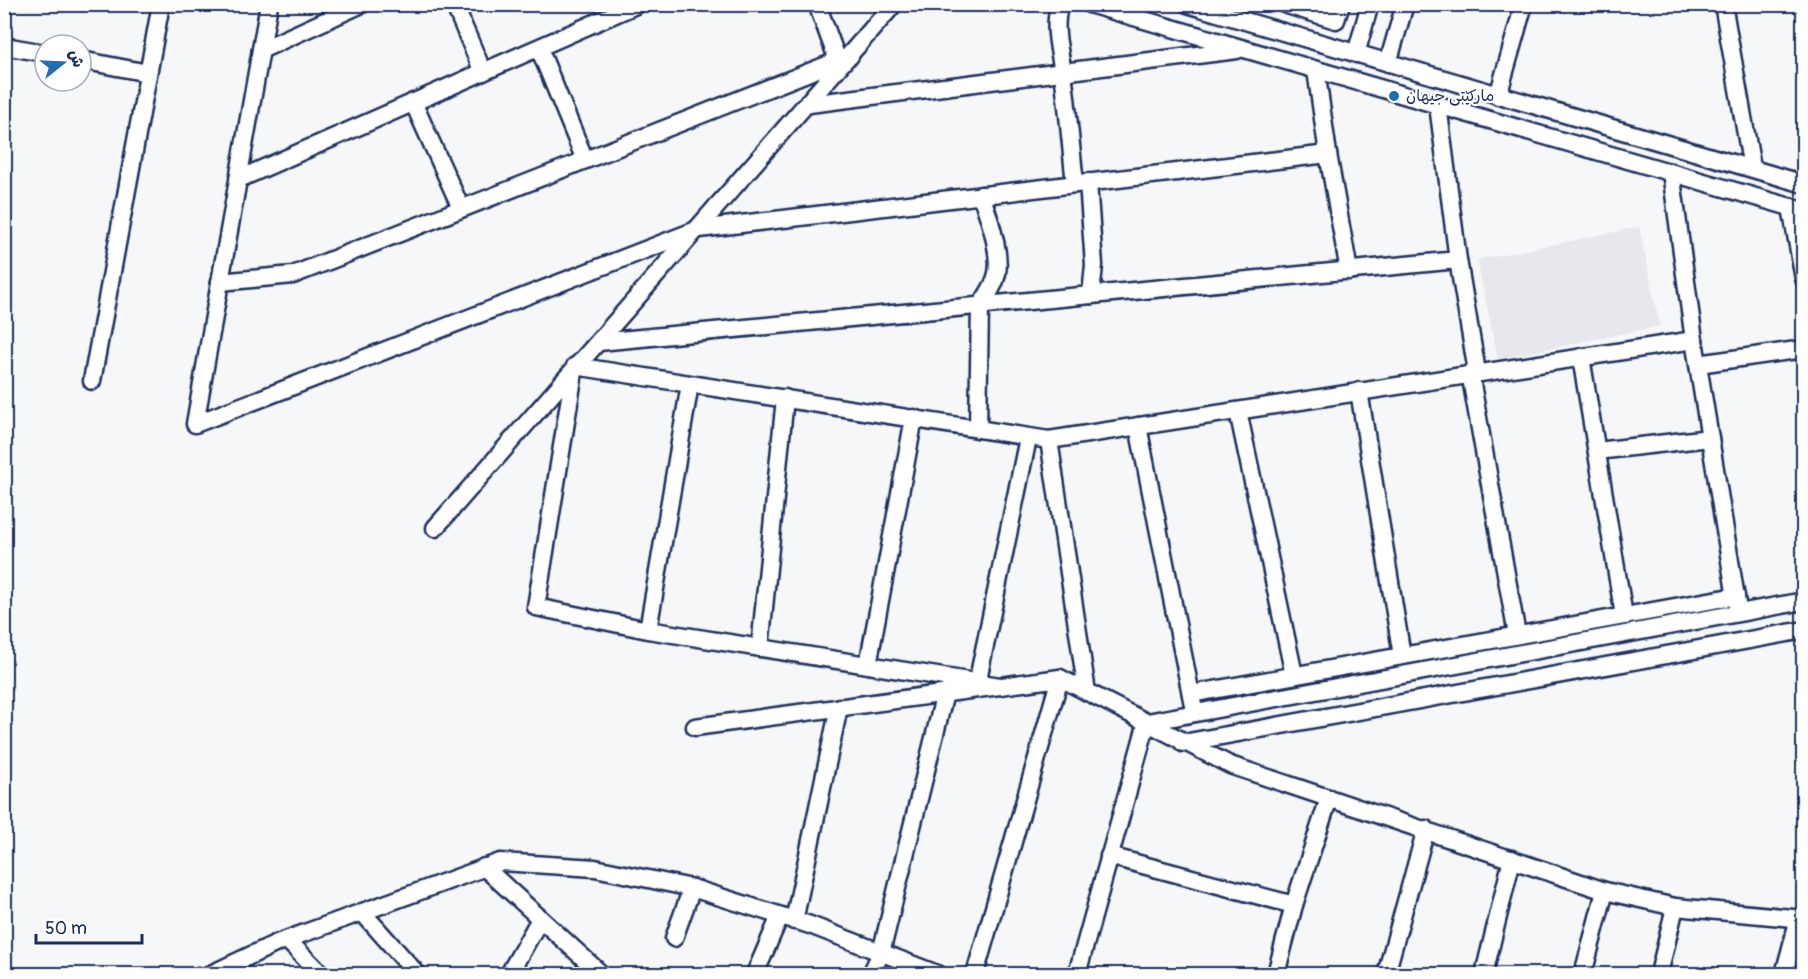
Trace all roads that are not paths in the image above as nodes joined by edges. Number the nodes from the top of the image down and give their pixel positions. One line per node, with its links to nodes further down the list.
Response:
1 (161, 4): 29 (street)
2 (269, 4): 20 (street)
3 (362, 4): 20 (street)
4 (454, 4): 27 (street)
5 (638, 4): 18 (street)
6 (817, 4): 23 (street)
7 (894, 4): 23 (street)
8 (1060, 4): 28 (street)
9 (1089, 4): 19 (street)
10 (1187, 4): 22 (street)
11 (1284, 4): 12 (street)
12 (1341, 4)
13 (1370, 4): 22 (street)
14 (1405, 4): 25 (street)
15 (1524, 4): 30 (street)
16 (1723, 4): 36 (street)
17 (4, 46): 21 (street)
18 (539, 48): 27 (street); 35 (street)
19 (1244, 49): 26 (street); 28 (street)
20 (261, 50): 38 (street)
21 (33, 51)
22 (1356, 54): 25 (street)
23 (845, 58): 32 (street); 35 (street)
24 (93, 62): 29 (street)
25 (1388, 63): 30 (street)
26 (1316, 70): 33 (street); 34 (street)
27 (483, 72): 31 (street)
28 (1063, 72): 32 (street); 39 (street)
29 (148, 73): 58 (street)
30 (1498, 96): 36 (street)
31 (413, 102): 38 (street); 42 (street)
32 (809, 104): 44 (street)
33 (1438, 105): 37 (street); 45 (street)
34 (1328, 154): 39 (street); 46 (street)
35 (585, 160): 42 (street)
36 (1752, 168): 40 (street)
37 (1671, 172): 43 (street); 51 (street)
38 (239, 179): 48 (street)
39 (1081, 183): 41 (street); 49 (street)
40 (1803, 184)
41 (981, 195): 44 (street); 50 (street)
42 (461, 208): 48 (street)
43 (1797, 209): 47 (street)
44 (699, 229): 48 (street); 52 (street)
45 (1458, 260): 46 (street); 57 (street)
46 (1349, 271): 49 (street)
47 (1803, 279)
48 (220, 282)
49 (1090, 295): 50 (street)
50 (980, 306): 52 (street); 65 (street)
51 (1694, 340): 54 (street); 55 (street)
52 (599, 342): 56 (street)
53 (1803, 349): 55 (street)
54 (1581, 357): 57 (street); 69 (street)
55 (1698, 364): 67 (street)
56 (575, 366): 59 (street); 70 (street); 75 (street)
57 (1473, 372): 60 (street); 77 (street)
58 (92, 381)
59 (690, 384): 61 (street); 75 (street)
60 (1359, 391): 62 (street); 79 (street)
61 (785, 398): 63 (street); 78 (street)
62 (1238, 411): 64 (street); 81 (street)
63 (914, 418): 65 (street); 80 (street)
64 (1138, 426): 68 (street); 86 (street)
65 (978, 429): 66 (street)
66 (1028, 438): 68 (street); 83 (street)
67 (1710, 438): 69 (street); 71 (street)
68 (1049, 440): 84 (street)
69 (1597, 451): 74 (street)
70 (435, 528)
71 (1736, 596): 73 (street); 74 (street)
72 (1803, 600): 73 (street)
73 (1738, 613): 88 (street)
74 (1624, 616): 77 (street)
75 (648, 630): 78 (street)
76 (1803, 630): 91 (street)
77 (1517, 635): 79 (street)
78 (760, 648): 80 (street)
79 (1402, 656): 81 (street)
80 (868, 665): 83 (street)
81 (1294, 675): 86 (street)
82 (1060, 678): 83 (street); 84 (street); 116 (street)
83 (977, 685): 85 (street)
84 (1088, 692): 89 (street)
85 (945, 693): 87 (street); 107 (street)
86 (1191, 694): 88 (street)
87 (839, 707): 90 (street); 102 (street)
88 (1194, 713): 89 (street)
89 (1147, 722): 91 (street); 94 (street)
90 (695, 727)
91 (1183, 743): 92 (street)
92 (1329, 798): 93 (street); 99 (street)
93 (1426, 829): 95 (street); 119 (street)
94 (1109, 856): 99 (street); 117 (street)
95 (1512, 859): 98 (street); 120 (street)
96 (484, 867): 97 (street); 101 (street); 104 (street)
97 (692, 888): 102 (street); 105 (street)
98 (1605, 891): 100 (street); 121 (street)
99 (1294, 905): 118 (street)
100 (1675, 907): 103 (street); 122 (street)
101 (362, 912): 106 (street); 110 (street)
102 (787, 918): 107 (street); 113 (street)
103 (1801, 918): 123 (street)
104 (540, 919): 111 (street); 112 (street)
105 (674, 938)
106 (287, 940): 108 (street); 109 (street)
107 (881, 953): 114 (street); 115 (street)
108 (211, 975)
109 (321, 975)
110 (417, 975)
111 (509, 975)
112 (601, 975)
113 (755, 975)
114 (871, 975)
115 (937, 975)
116 (975, 975)
117 (1077, 975)
118 (1276, 975)
119 (1386, 975)
120 (1484, 975)
121 (1583, 975)
122 (1659, 975)
123 (1784, 975)

